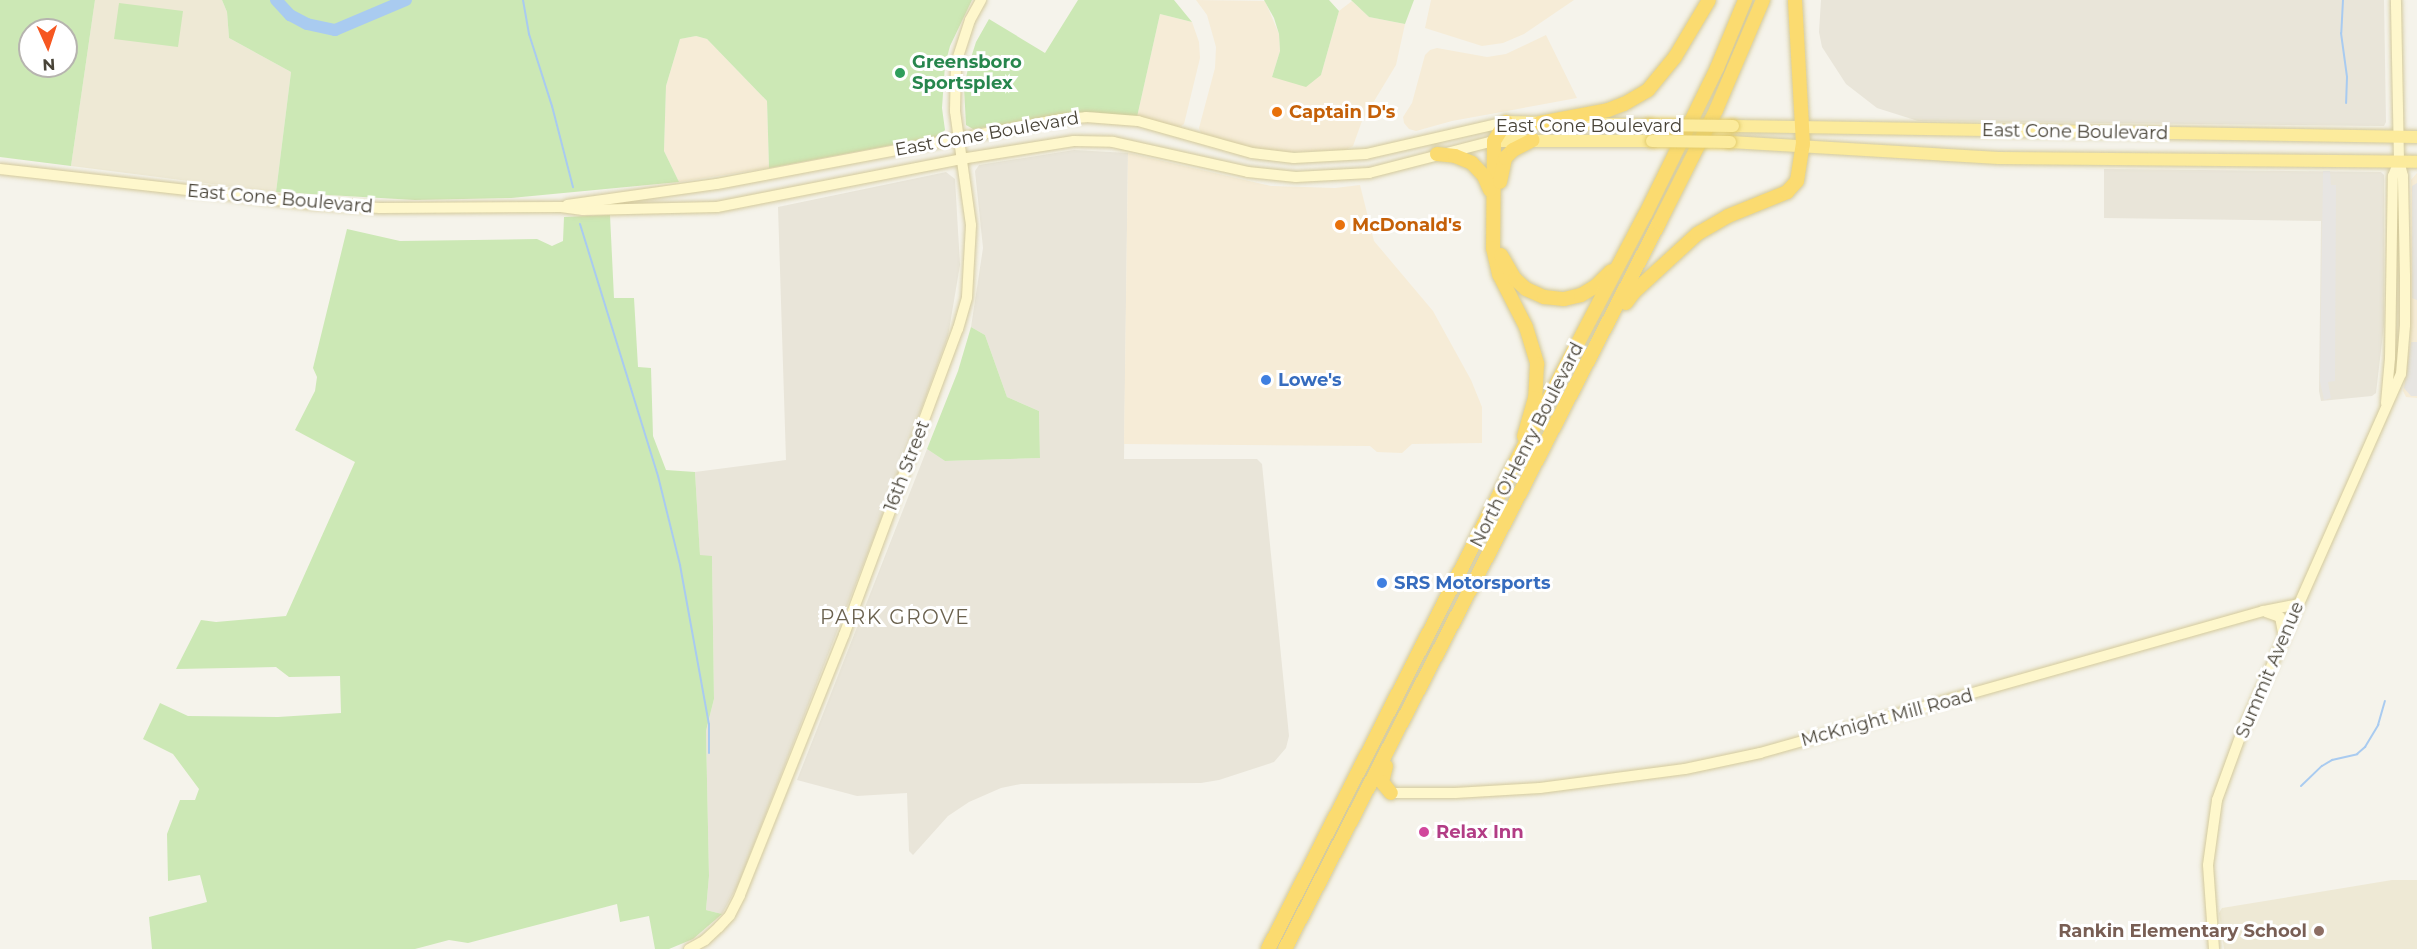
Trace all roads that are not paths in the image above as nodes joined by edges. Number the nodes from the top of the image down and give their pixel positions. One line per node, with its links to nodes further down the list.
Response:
1 (981, 0): 10 (street, 16th Street)
2 (1708, 0): 8 (highway)
3 (1745, 0): 23 (highway, North O'Henry Boulevard)
4 (1763, 0): 24 (highway, North O'Henry Boulevard)
5 (1795, 0): 9 (highway)
6 (2396, 0): 11 (street, Summit Avenue)
7 (1506, 122): 8 (main road, East Cone Boulevard); 10 (street, East Cone Boulevard); 14 (highway)
8 (1540, 123): 9 (main road, East Cone Boulevard, bridge)
9 (1803, 128): 11 (main road, East Cone Boulevard); 15 (highway)
10 (959, 137): 17 (street, 16th Street); 22 (street, East Cone Boulevard)
11 (2399, 137): 12 (main road, East Cone Boulevard); 18 (street, Summit Avenue)
12 (2417, 138)
13 (1533, 140): 14 (main road, East Cone Boulevard); 15 (main road, East Cone Boulevard, bridge); 23 (highway)
14 (1494, 141): 16 (street, East Cone Boulevard); 21 (highway)
15 (1803, 144): 18 (main road, East Cone Boulevard); 24 (highway)
16 (1437, 154): 17 (street, East Cone Boulevard); 21 (highway)
17 (961, 159): 22 (street, East Cone Boulevard); 32 (street, 16th Street)
18 (2399, 161): 19 (main road, East Cone Boulevard); 26 (street, Summit Avenue)
19 (2417, 162)
20 (0, 169): 22 (street, East Cone Boulevard)
21 (1493, 196): 25 (highway)
22 (561, 207)
23 (1645, 215): 25 (highway, North O'Henry Boulevard)
24 (1602, 337): 29 (highway, North O'Henry Boulevard)
25 (1513, 467): 33 (highway, North O'Henry Boulevard)
26 (2298, 604): 27 (street, McKnight Mill Road); 28 (street, Summit Avenue)
27 (2263, 611): 28 (street); 30 (street, McKnight Mill Road)
28 (2284, 637): 35 (street, Summit Avenue)
29 (1387, 754): 30 (highway); 31 (highway, North O'Henry Boulevard)
30 (1391, 793): 31 (highway)
31 (1363, 799): 34 (highway, North O'Henry Boulevard)
32 (689, 949)
33 (1268, 949)
34 (1286, 949)
35 (2214, 949)

